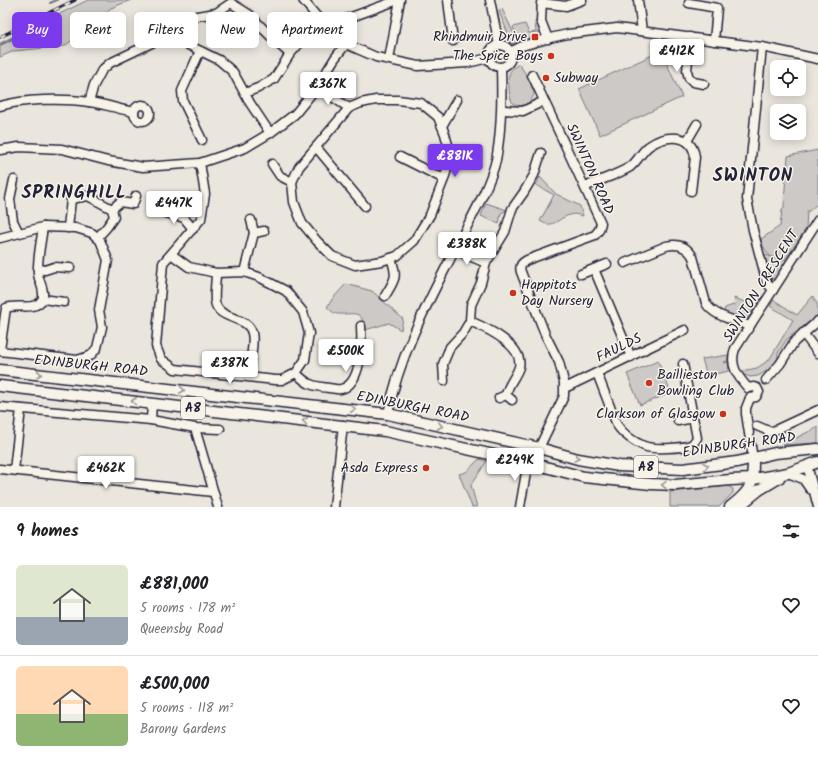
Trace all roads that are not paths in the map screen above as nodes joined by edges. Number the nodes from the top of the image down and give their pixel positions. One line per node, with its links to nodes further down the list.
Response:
1 (303, 0): 9 (street)
2 (399, 0): 10 (street); 28 (street)
3 (448, 0): 15 (street)
4 (490, 0): 17 (street)
5 (582, 0): 7 (street)
6 (638, 0): 12 (street)
7 (541, 2): 14 (street)
8 (689, 3): 16 (street)
9 (313, 12)
10 (357, 15)
11 (198, 16): 26 (street)
12 (642, 31): 13 (street); 14 (street)
13 (690, 37): 16 (street); 32 (street)
14 (548, 38): 25 (street)
15 (453, 41)
16 (714, 41): 18 (street)
17 (499, 45): 25 (street); 27 (street)
18 (762, 47): 29 (street); 84 (street)
19 (141, 48): 37 (street)
20 (194, 48): 24 (street)
21 (295, 48): 26 (street)
22 (343, 48): 33 (street)
23 (356, 48): 28 (street)
24 (200, 51): 34 (street); 45 (street)
25 (510, 52): 30 (street)
26 (290, 54): 34 (street)
27 (489, 58): 28 (street); 30 (street)
28 (389, 59)
29 (818, 59)
30 (501, 66): 40 (street)
31 (532, 75): 36 (street, SWINTON ROAD)
32 (704, 84)
33 (317, 87): 39 (street); 44 (street)
34 (245, 93): 44 (street)
35 (457, 100): 43 (street)
36 (544, 101): 40 (street); 56 (street, SWINTON ROAD)
37 (89, 102): 38 (street); 41 (street)
38 (0, 106)
39 (349, 108): 43 (street); 47 (street)
40 (502, 110): 72 (street)
41 (134, 112)
42 (697, 124): 46 (street)
43 (442, 126): 53 (street)
44 (270, 134): 51 (street)
45 (202, 140)
46 (687, 141): 56 (street); 57 (street)
47 (316, 147): 55 (street); 59 (street)
48 (0, 150): 51 (street)
49 (541, 153): 76 (street)
50 (400, 157): 53 (street)
51 (200, 163): 66 (street)
52 (272, 164): 55 (street)
53 (444, 179): 74 (street)
54 (14, 180): 68 (street)
55 (292, 182): 74 (street)
56 (585, 187): 106 (street, SWINTON ROAD)
57 (691, 191)
58 (136, 196): 60 (street)
59 (365, 206)
60 (112, 209): 65 (street); 71 (street)
61 (163, 212): 66 (street)
62 (251, 220): 69 (street)
63 (818, 220): 84 (street, SWINTON CRESCENT)
64 (43, 227): 65 (street); 68 (street); 79 (street)
65 (68, 228): 71 (street)
66 (193, 229): 73 (street)
67 (264, 231): 69 (street)
68 (19, 233): 70 (street)
69 (254, 233): 81 (street)
70 (0, 238)
71 (97, 238): 94 (street)
72 (455, 250): 76 (street); 113 (street)
73 (171, 254): 82 (street); 101 (street)
74 (391, 258): 85 (street)
75 (625, 263): 91 (street)
76 (486, 264): 88 (street)
77 (607, 264): 80 (street)
78 (70, 268): 79 (street)
79 (39, 269): 86 (street)
80 (594, 270): 83 (street); 96 (street)
81 (244, 272): 82 (street); 99 (street)
82 (216, 273): 101 (street)
83 (581, 274)
84 (773, 290): 91 (street, SWINTON CRESCENT)
85 (385, 296)
86 (43, 299): 87 (street); 94 (street)
87 (64, 302)
88 (470, 321): 103 (street); 107 (street)
89 (818, 321): 93 (street)
90 (361, 326): 99 (street)
91 (750, 326): 128 (street, SWINTON CRESCENT)
92 (685, 330): 96 (street, FAULDS)
93 (803, 333): 95 (street); 102 (street)
94 (0, 350)
95 (818, 353)
96 (630, 357): 100 (street, FAULDS)
97 (683, 364): 114 (street)
98 (0, 370): 105 (main road, EDINBURGH ROAD / A8, one-way to 105)
99 (296, 373): 101 (street)
100 (597, 373): 106 (street, FAULDS); 114 (street)
101 (248, 376)
102 (766, 380)
103 (444, 381)
104 (0, 386): 108 (main road, EDINBURGH ROAD / A8, one-way to 104)
105 (154, 387): 108 (main road); 109 (main road, EDINBURGH ROAD / A8, one-way to 109)
106 (565, 388): 123 (street, SWINTON ROAD)
107 (506, 398)
108 (152, 403): 115 (street); 117 (main road, EDINBURGH ROAD / A8, one-way to 108)
109 (325, 406): 113 (main road, EDINBURGH ROAD / A8, one-way to 113); 117 (main road)
110 (0, 407): 111 (street)
111 (21, 409): 115 (street); 131 (street)
112 (818, 410): 119 (street)
113 (388, 414): 122 (main road); 123 (main road, EDINBURGH ROAD / A8, one-way to 123)
114 (693, 418): 116 (street)
115 (150, 420): 120 (street)
116 (678, 421)
117 (322, 423): 118 (main road, EDINBURGH ROAD / A8)
118 (343, 425): 122 (main road, EDINBURGH ROAD / A8); 138 (street)
119 (757, 426)
120 (195, 428): 121 (street); 135 (street)
121 (220, 429)
122 (386, 431): 127 (main road, EDINBURGH ROAD / A8)
123 (539, 448): 127 (main road); 128 (main road, EDINBURGH ROAD / A8, one-way to 128)
124 (818, 449): 125 (main road, EDINBURGH ROAD / A8)
125 (784, 452): 128 (main road, EDINBURGH ROAD / A8); 129 (main road)
126 (818, 462): 129 (main road, A8)
127 (530, 463): 134 (main road, EDINBURGH ROAD / A8, one-way to 127); 139 (street)
128 (753, 463): 132 (main road); 133 (main road)
129 (807, 465): 132 (main road, A8); 136 (street)
130 (0, 469): 131 (street)
131 (14, 470): 135 (street)
132 (788, 473): 133 (main road, A8); 136 (street); 140 (main road)
133 (753, 479): 134 (main road, EDINBURGH ROAD / A8); 140 (main road)
134 (731, 480): 140 (main road)
135 (213, 492): 137 (street)
136 (814, 497): 141 (street)
137 (218, 507)
138 (334, 507)
139 (520, 507)
140 (733, 507)
141 (818, 507)

